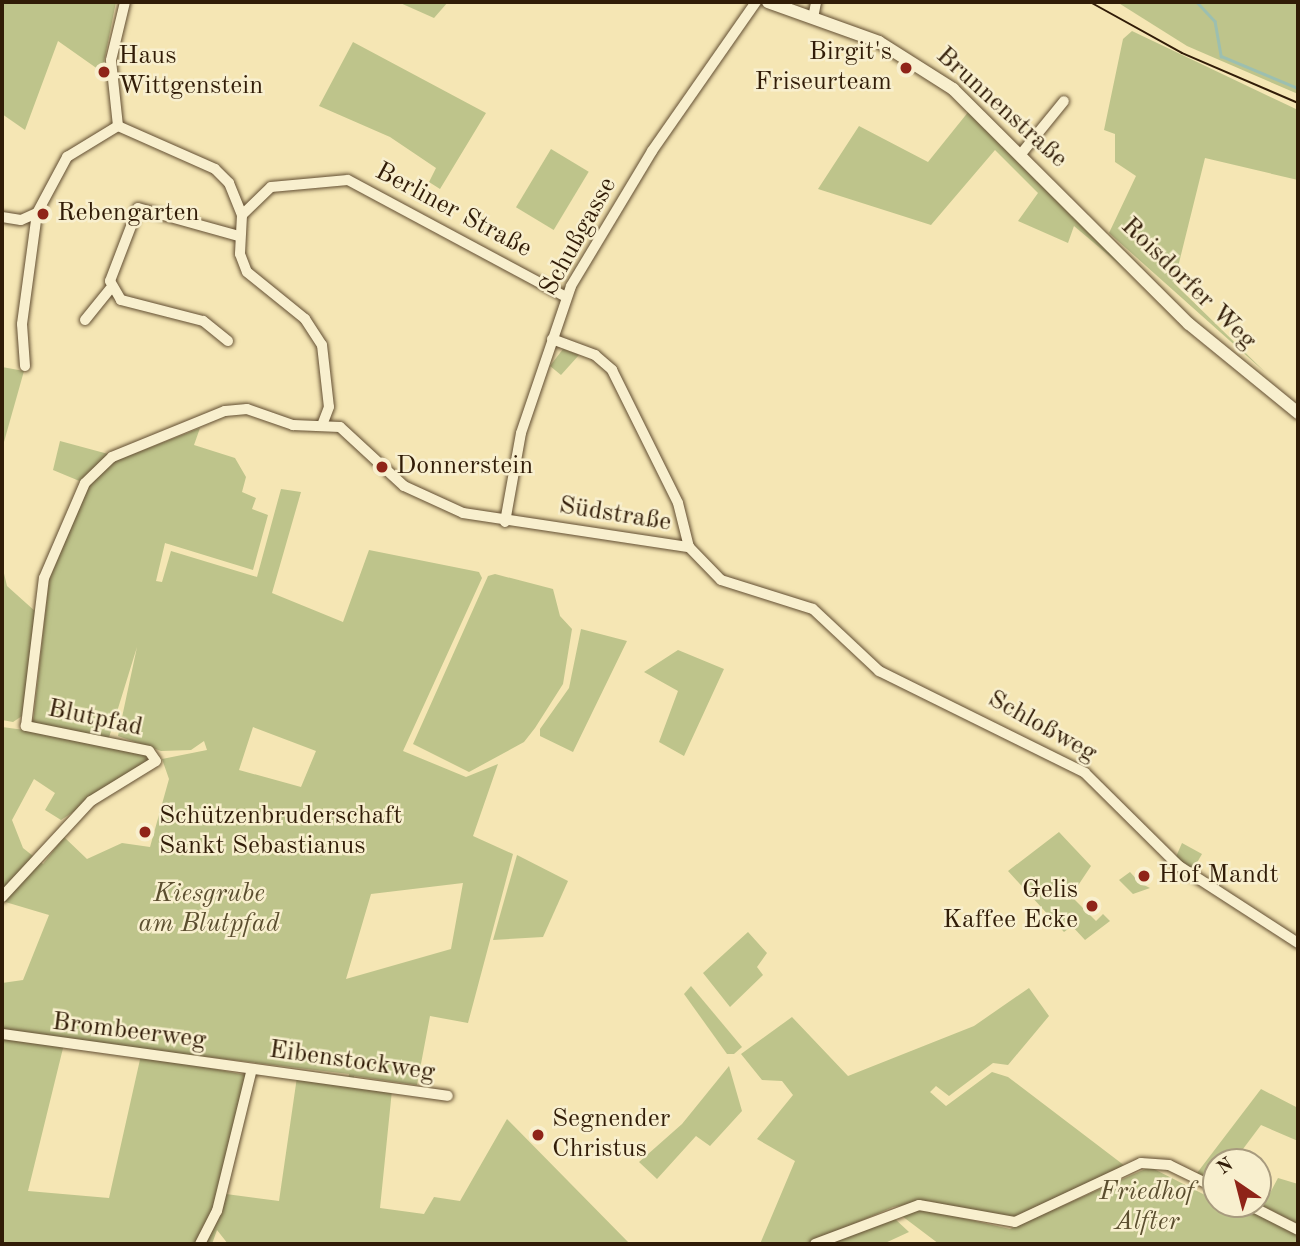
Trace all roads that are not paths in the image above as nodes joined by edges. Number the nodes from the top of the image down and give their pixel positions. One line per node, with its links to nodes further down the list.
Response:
1 (125, 2): 7 (street)
2 (756, 2): 15 (street, Schußgasse)
3 (768, 2): 5 (street, Brunnenstraße)
4 (816, 2): 5 (street)
5 (813, 18): 8 (street, Brunnenstraße)
6 (1064, 101): 8 (street)
7 (118, 126): 10 (street); 11 (street)
8 (1021, 154): 9 (street, Brunnenstraße)
9 (1081, 212): 21 (street, Roisdorfer Weg)
10 (37, 213): 12 (street); 19 (street)
11 (242, 215): 13 (street); 15 (street, Berliner Straße)
12 (2, 217)
13 (239, 236): 14 (street); 20 (street)
14 (110, 289): 16 (street); 18 (street)
15 (566, 297): 17 (street, Schußgasse)
16 (85, 320)
17 (552, 339): 24 (street, Schußgasse); 25 (street)
18 (228, 341)
19 (25, 366)
20 (329, 407): 22 (street); 23 (street)
21 (1298, 413)
22 (321, 425): 23 (street); 27 (street, Blutpfad)
23 (340, 427): 24 (street)
24 (505, 522): 25 (street, Südstraße)
25 (689, 547): 26 (street, Südstraße)
26 (882, 673): 28 (street, Schloßweg)
27 (2, 897)
28 (1298, 943)
29 (2, 1034): 30 (street, Brombeerweg)
30 (252, 1069): 31 (street, Eibenstockweg); 35 (street)
31 (448, 1096)
32 (1202, 1181): 36 (street)
33 (1272, 1217): 34 (street)
34 (1298, 1230)
35 (200, 1244)
36 (815, 1244)

